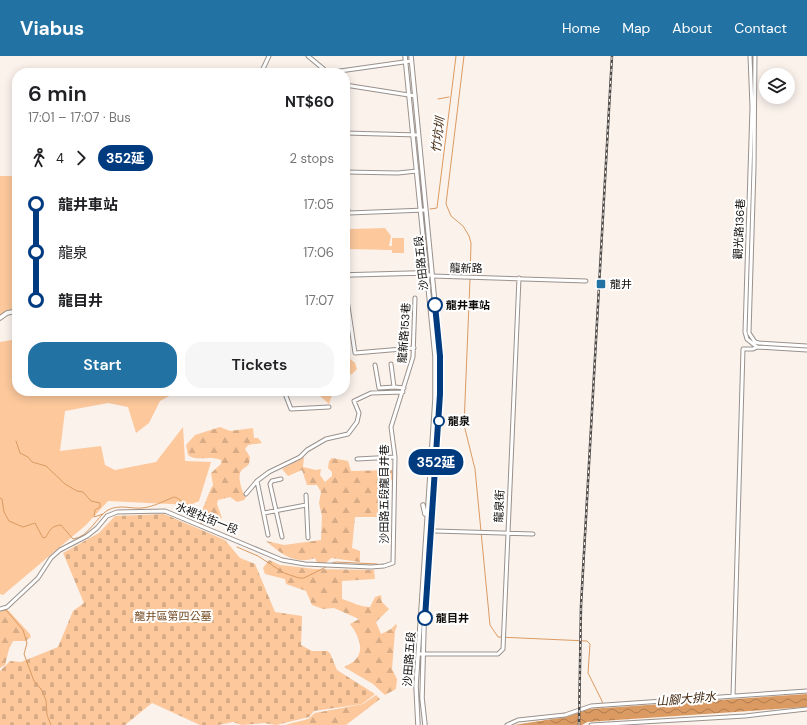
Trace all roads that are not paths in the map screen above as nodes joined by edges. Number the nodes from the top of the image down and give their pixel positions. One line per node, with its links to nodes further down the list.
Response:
1 (269, 56): 9 (street)
2 (308, 56): 10 (street)
3 (405, 56): 8 (street, 沙田路五段)
4 (411, 56): 7 (street, 沙田路五段)
5 (750, 56): 35 (street, 觀光路136巷)
6 (755, 56): 34 (street)
7 (411, 61): 8 (street); 13 (street, 沙田路五段)
8 (406, 62): 11 (street); 12 (street, 沙田路五段)
9 (263, 68)
10 (322, 68)
11 (350, 70)
12 (407, 76): 13 (street); 15 (street, 沙田路五段)
13 (412, 76): 16 (street, 沙田路五段)
14 (350, 86): 15 (street)
15 (408, 95): 16 (street); 18 (street, 沙田路五段)
16 (415, 96): 19 (street, 沙田路五段)
17 (350, 133): 18 (street)
18 (413, 135): 19 (street); 20 (street, 沙田路五段)
19 (418, 135): 22 (street, 沙田路五段)
20 (417, 171): 21 (street); 23 (street, 沙田路五段)
21 (350, 172)
22 (425, 210): 23 (street); 27 (street, 沙田路五段)
23 (420, 211): 24 (street); 26 (street, 沙田路五段)
24 (350, 213)
25 (350, 274): 26 (street, 龍新路)
26 (426, 274): 27 (street, 龍新路); 38 (street, 沙田路五段)
27 (432, 276): 28 (street, 龍新路); 38 (street, 沙田路五段)
28 (519, 278): 29 (street, 龍新路); 59 (street, 龍泉街)
29 (586, 281)
30 (415, 298): 36 (street, 龍新路153巷)
31 (12, 312): 32 (street)
32 (0, 318)
33 (350, 320): 36 (street)
34 (807, 346)
35 (757, 347): 37 (street); 73 (street)
36 (414, 348): 42 (street, 龍新路153巷)
37 (807, 350)
38 (438, 358): 46 (street, 沙田路五段); 47 (street, 沙田路五段)
39 (391, 364): 41 (street)
40 (375, 365): 41 (street)
41 (394, 387): 42 (street)
42 (404, 390): 45 (street, 龍新路153巷); 51 (street)
43 (286, 396): 44 (street)
44 (329, 407)
45 (392, 425): 48 (street, 沙田路五段龍目井巷)
46 (432, 439): 47 (street); 56 (street, 沙田路五段)
47 (438, 440): 58 (street, 沙田路五段)
48 (395, 457): 49 (street); 65 (street, 沙田路五段龍目井巷)
49 (357, 459)
50 (281, 479): 55 (street)
51 (257, 481): 52 (street); 57 (street)
52 (246, 494)
53 (306, 494): 54 (street)
54 (306, 505): 55 (street); 63 (street)
55 (277, 510): 57 (street); 62 (street)
56 (427, 510): 58 (street); 64 (street, 沙田路五段); 64 (street)
57 (264, 513): 61 (street)
58 (432, 530): 59 (street); 67 (street, 沙田路五段)
59 (507, 533): 60 (street); 71 (street, 龍泉街)
60 (534, 534)
61 (268, 535)
62 (282, 537)
63 (308, 538)
64 (426, 540): 66 (street, 沙田路五段)
65 (393, 563): 69 (street, 水裡社街一段)
66 (423, 573): 67 (street, 沙田路五段); 68 (street, 沙田路五段)
67 (427, 596): 70 (street, 沙田路五段)
68 (420, 603): 70 (street); 71 (street, 沙田路五段)
69 (0, 609)
70 (424, 625): 71 (street, 沙田路五段)
71 (421, 654): 75 (street, 沙田路五段); 76 (street, 沙田路五段)
72 (807, 691): 73 (street)
73 (733, 696): 77 (street)
74 (807, 710): 78 (street)
75 (418, 725)
76 (425, 725)
77 (507, 725)
78 (591, 725)

